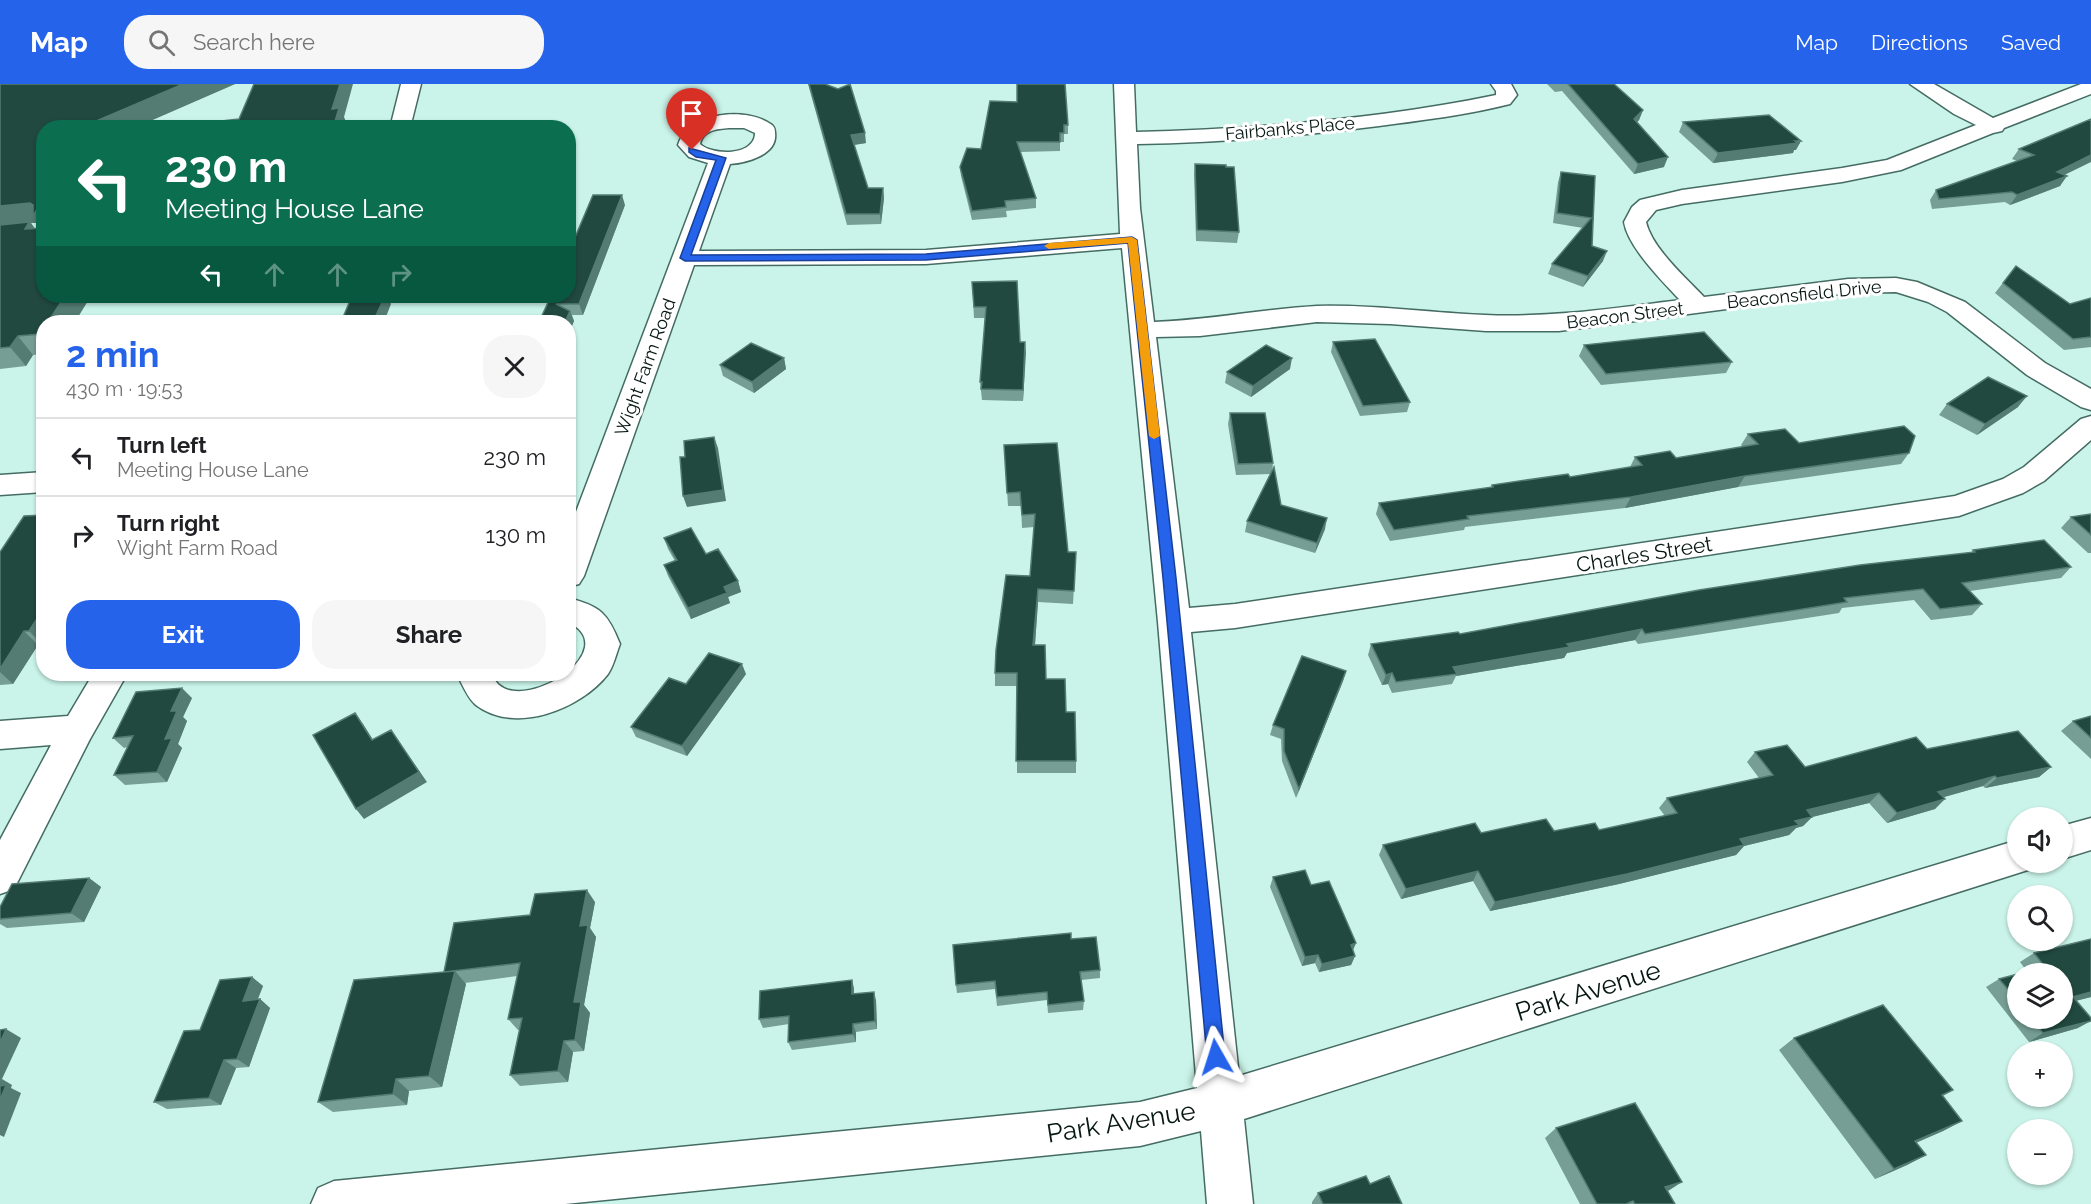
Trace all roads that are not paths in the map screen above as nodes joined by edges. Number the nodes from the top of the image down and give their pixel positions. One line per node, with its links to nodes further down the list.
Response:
1 (411, 84): 8 (street)
2 (1124, 84): 10 (street)
3 (1501, 84): 7 (street, Fairbanks Place)
4 (1920, 84): 9 (street)
5 (2091, 87): 9 (street, Beacon Street)
6 (1438, 91): 7 (street)
7 (1455, 110): 10 (street, Fairbanks Place)
8 (402, 120)
9 (1995, 127): 14 (street, Beacon Street)
10 (1126, 138): 12 (street)
11 (721, 158): 13 (street, Wight Farm Road)
12 (1132, 240): 13 (street); 15 (street)
13 (685, 258): 20 (street, Wight Farm Road)
14 (1698, 306): 15 (street, Beacon Street); 16 (street, Beaconsfield Drive)
15 (1143, 330): 22 (street)
16 (2091, 401)
17 (2091, 425): 22 (street, Charles Street)
18 (36, 483): 19 (street)
19 (0, 485)
20 (576, 554)
21 (576, 613): 24 (street)
22 (1174, 622): 31 (street)
23 (106, 681): 25 (street)
24 (476, 681)
25 (78, 729): 26 (street); 30 (street)
26 (0, 735)
27 (2091, 834): 28 (street)
28 (2073, 840)
29 (2007, 860): 31 (street, Park Avenue)
30 (0, 877)
31 (1221, 1104): 32 (street, Park Avenue); 33 (street)
32 (334, 1204)
33 (1230, 1204)

